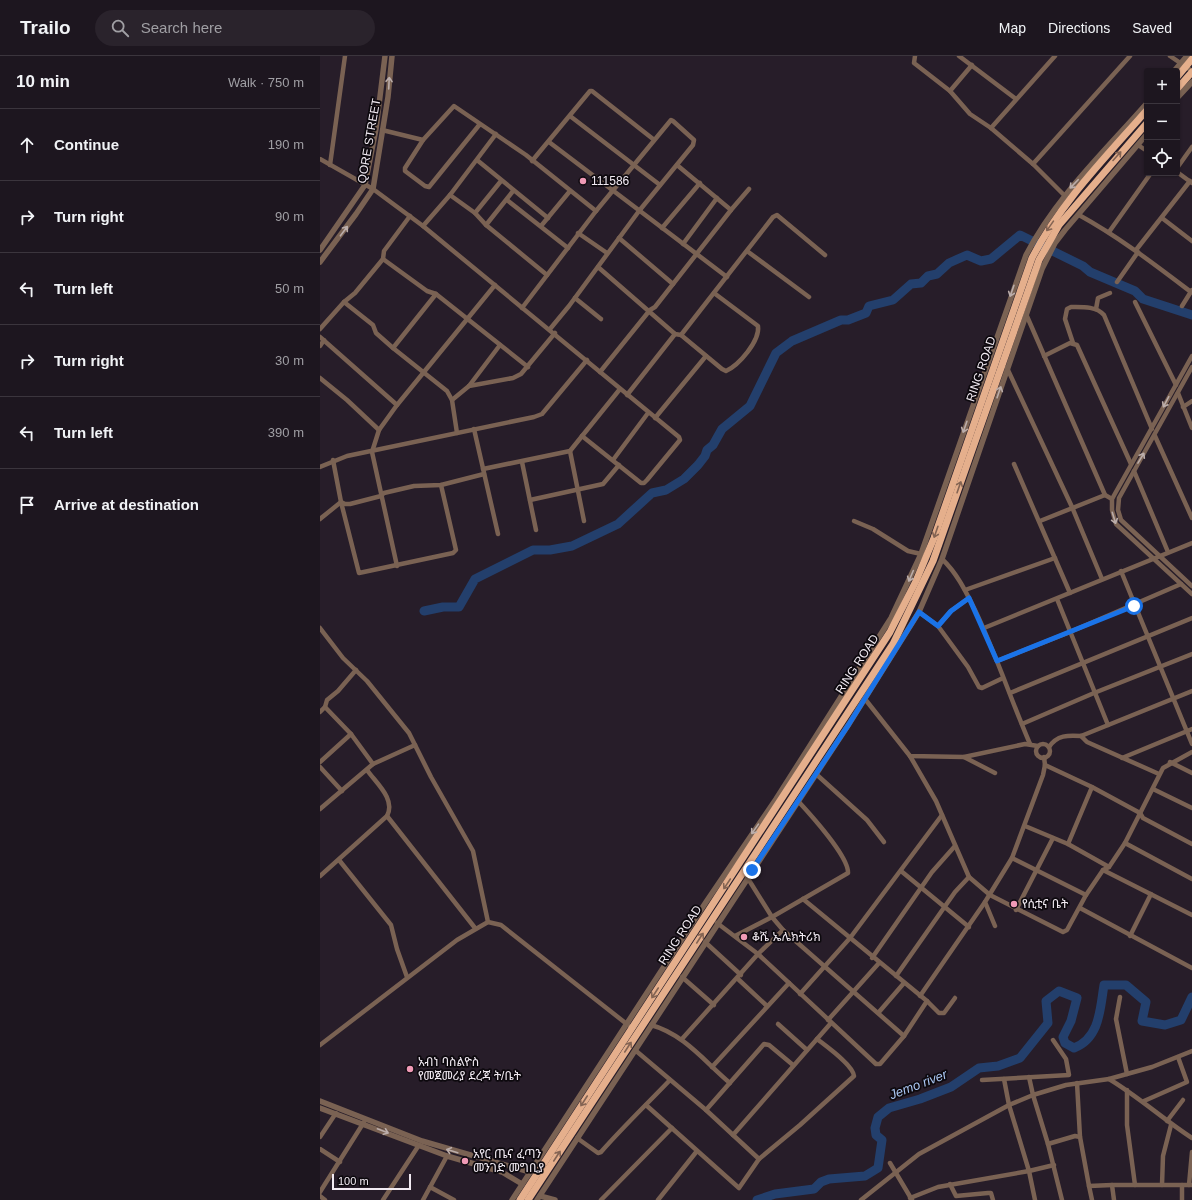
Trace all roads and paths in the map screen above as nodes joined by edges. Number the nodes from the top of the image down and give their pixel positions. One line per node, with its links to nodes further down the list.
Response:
1 (345, 56): 38 (street)
2 (385, 56): 47 (street, QORE STREET)
3 (392, 56): 24 (street, QORE STREET, one-way to 3)
4 (915, 56): 15 (street)
5 (959, 56): 11 (street)
6 (1055, 56): 17 (street)
7 (1130, 56): 36 (street)
8 (1170, 56): 12 (street)
9 (1186, 56): 12 (street)
10 (1192, 59): 12 (highway)
11 (972, 65): 15 (street); 17 (street)
12 (1188, 68): 14 (highway)
13 (1192, 82): 16 (street)
14 (1180, 83)
15 (950, 91): 23 (street)
16 (1180, 95)
17 (1016, 99): 23 (street)
18 (1146, 104): 54 (street, one-way to 54)
19 (1144, 113): 72 (highway, RING ROAD, one-way to 72)
20 (570, 116): 27 (street); 29 (street); 39 (street)
21 (480, 124): 25 (street); 28 (street); 28 (street)
22 (1144, 126): 72 (highway, RING ROAD, one-way to 22)
23 (991, 128): 36 (street)
24 (382, 130): 28 (street); 48 (street, QORE STREET)
25 (496, 134): 34 (street); 35 (street)
26 (1144, 138): 30 (street)
27 (653, 139): 39 (street); 40 (street)
28 (423, 140)
29 (549, 142): 35 (street); 50 (street)
30 (1138, 145): 32 (street); 61 (street)
31 (1192, 147): 37 (street)
32 (1144, 149)
33 (320, 160): 38 (street)
34 (477, 160): 43 (street); 53 (street)
35 (532, 161): 52 (street)
36 (1033, 164): 54 (street)
37 (1180, 164)
38 (330, 165): 47 (street)
39 (633, 165): 46 (street); 50 (street)
40 (677, 165): 45 (street); 46 (street)
41 (1180, 174): 44 (street)
42 (1149, 176): 69 (street)
43 (501, 181): 51 (street); 60 (street)
44 (1191, 182): 64 (street)
45 (700, 183): 55 (street); 68 (street)
46 (660, 185): 59 (street)
47 (365, 186): 48 (street); 76 (street, QORE STREET)
48 (373, 189): 62 (street); 84 (street, QORE STREET, one-way to 48)
49 (749, 189): 57 (street)
50 (613, 190): 58 (street); 59 (street)
51 (513, 191): 56 (street); 63 (street)
52 (570, 191): 58 (street); 63 (street)
53 (450, 195): 60 (street); 66 (street)
54 (1064, 195): 72 (street)
55 (717, 198): 57 (street); 74 (street)
56 (507, 200): 65 (street); 67 (street)
57 (730, 210): 80 (street)
58 (596, 211): 70 (street)
59 (640, 211): 68 (street); 71 (street)
60 (475, 213): 65 (street)
61 (1079, 215): 69 (street); 72 (street)
62 (410, 216): 66 (street); 82 (street)
63 (548, 218): 67 (street)
64 (1162, 218): 73 (street); 78 (street)
65 (486, 225): 86 (street)
66 (422, 226): 90 (street)
67 (541, 226): 75 (street)
68 (662, 228): 74 (street)
69 (1109, 232): 78 (street)
70 (578, 233): 75 (street); 79 (street)
71 (619, 238): 79 (street); 89 (street)
72 (1046, 240): 83 (highway, RING ROAD); 83 (street)
73 (1192, 241)
74 (683, 244): 80 (street)
75 (568, 248): 86 (street)
76 (320, 250)
77 (747, 251): 81 (street); 87 (street); 95 (street)
78 (1137, 251): 88 (street); 91 (street)
79 (607, 253): 85 (street)
80 (697, 254): 87 (street); 89 (street)
81 (825, 255)
82 (383, 259): 94 (street); 97 (street)
83 (1036, 259): 103 (street); 172 (street, one-way to 172); 304 (highway, RING ROAD, one-way to 304); 375 (highway, RING ROAD, one-way to 83)
84 (320, 262)
85 (598, 266): 96 (street); 102 (street)
86 (547, 275): 100 (street)
87 (727, 277): 92 (street)
88 (1117, 282)
89 (673, 284): 102 (street)
90 (495, 285): 100 (street); 104 (street)
91 (1191, 291): 99 (street)
92 (714, 293): 109 (street); 115 (street)
93 (1110, 293): 101 (street)
94 (436, 294): 104 (street); 114 (street)
95 (809, 297)
96 (575, 298): 105 (street); 107 (street)
97 (344, 302): 106 (street); 114 (street)
98 (1135, 302): 125 (street)
99 (1182, 306)
100 (522, 308): 107 (street)
101 (1096, 309): 111 (street); 139 (street)
102 (650, 310): 109 (street); 123 (street)
103 (1026, 314): 116 (street); 121 (street)
104 (467, 319): 112 (street); 122 (street)
105 (601, 319)
106 (320, 329)
107 (550, 329): 108 (street)
108 (554, 333): 118 (street); 119 (street)
109 (678, 335): 115 (street); 130 (street)
110 (322, 339): 113 (street); 133 (street)
111 (1073, 343): 116 (street); 150 (street)
112 (500, 345): 119 (street); 126 (street)
113 (320, 346)
114 (393, 348): 122 (street)
115 (706, 356): 136 (street)
116 (1044, 356): 157 (street)
117 (1192, 356): 125 (street)
118 (587, 360): 123 (street); 138 (street)
119 (528, 367): 126 (street)
120 (1192, 367): 127 (street)
121 (1007, 368): 162 (street); 175 (street, one-way to 121)
122 (423, 372): 131 (street); 133 (street)
123 (600, 372): 128 (street)
124 (320, 378): 140 (street)
125 (1176, 384): 127 (street); 139 (street, one-way to 139)
126 (469, 386): 131 (street)
127 (1181, 387): 129 (street)
128 (620, 389): 130 (street); 142 (street)
129 (1178, 393): 134 (street); 143 (street)
130 (627, 395): 135 (street)
131 (452, 400): 141 (street)
132 (1192, 401): 134 (street)
133 (397, 405): 140 (street)
134 (1183, 407): 137 (street)
135 (648, 413): 136 (street); 147 (street)
136 (655, 418): 151 (street)
137 (1192, 428)
138 (474, 429): 141 (street); 154 (street)
139 (1152, 429): 150 (street)
140 (379, 430): 145 (street)
141 (457, 433): 145 (street)
142 (582, 436): 144 (street); 147 (street)
143 (1155, 436): 153 (street, one-way to 143); 163 (street)
144 (570, 451): 148 (street); 156 (street)
145 (372, 452): 146 (street); 158 (street)
146 (333, 460): 152 (street); 161 (street)
147 (613, 460): 151 (street)
148 (522, 462): 154 (street); 160 (street)
149 (1014, 464): 167 (street)
150 (1130, 464): 159 (street)
151 (619, 465): 156 (street)
152 (320, 466)
153 (1134, 471): 171 (street); 173 (street)
154 (484, 472): 155 (street); 169 (street)
155 (441, 485): 158 (street); 177 (street)
156 (578, 490): 160 (street); 165 (street)
157 (1105, 495): 159 (street); 162 (street)
158 (381, 496): 161 (street); 177 (street)
159 (1112, 498): 176 (street, one-way to 176)
160 (530, 500): 168 (street)
161 (341, 502): 164 (street); 177 (street)
162 (1072, 507): 167 (street); 179 (street)
163 (1192, 518)
164 (320, 519)
165 (584, 521)
166 (854, 521): 172 (street)
167 (1040, 521): 174 (street)
168 (536, 530)
169 (498, 534)
170 (1192, 543): 171 (street)
171 (1168, 552): 173 (street)
172 (921, 554): 304 (street, one-way to 304)
173 (1159, 556): 176 (street); 181 (street)
174 (1055, 558): 182 (street); 183 (street)
175 (942, 559): 182 (street); 188 (street)
176 (1153, 559): 178 (street); 180 (street)
177 (398, 566)
178 (1121, 571): 179 (street); 187 (street)
179 (1102, 579): 183 (street)
180 (1181, 584): 184 (street); 187 (street)
181 (1192, 586)
182 (965, 590): 185 (street)
183 (1070, 593): 186 (street)
184 (1192, 594)
185 (969, 598): 190 (street); 191 (street)
186 (1056, 599): 191 (street); 193 (street)
187 (1134, 606): 193 (street); 194 (street)
188 (919, 612): 190 (street); 204 (street)
189 (1192, 618): 194 (street)
190 (938, 626): 200 (street)
191 (984, 628): 196 (street)
192 (321, 629): 199 (street)
193 (1070, 632): 196 (street); 197 (street)
194 (1148, 636): 197 (street); 198 (street)
195 (1192, 654): 198 (street)
196 (997, 661): 200 (street)
197 (1082, 662): 202 (street); 203 (street)
198 (1160, 668): 203 (street); 205 (street)
199 (356, 670): 206 (street); 216 (street)
200 (1003, 678): 202 (street)
201 (1192, 691): 205 (street)
202 (1010, 693): 208 (street)
203 (1094, 693): 208 (street); 209 (street)
204 (865, 699): 220 (street); 232 (street)
205 (1174, 699): 209 (street); 211 (street)
206 (325, 707): 207 (street); 212 (street)
207 (320, 712)
208 (1022, 724): 214 (street)
209 (1108, 725): 213 (street)
210 (1192, 729): 211 (street)
211 (1187, 731): 215 (street); 223 (street)
212 (351, 734): 224 (street); 226 (street)
213 (1082, 736): 218 (street); 223 (street)
214 (1030, 744): 217 (street); 221 (street)
215 (1192, 744)
216 (415, 745): 226 (street); 271 (street)
217 (1038, 746): 218 (street); 222 (street)
218 (1049, 747): 222 (street)
219 (1192, 752): 225 (street)
220 (910, 756): 221 (street); 242 (street)
221 (964, 757): 230 (street)
222 (1044, 757): 227 (street)
223 (1122, 758): 233 (street)
224 (320, 762)
225 (1170, 762): 231 (street); 233 (street)
226 (374, 764): 229 (street)
227 (1045, 765): 234 (street); 243 (street)
228 (320, 767): 236 (street)
229 (366, 770): 236 (street); 241 (street)
230 (995, 773)
231 (1192, 773)
232 (816, 774): 237 (street); 245 (street)
233 (1159, 774): 235 (street)
234 (1092, 787): 240 (street); 247 (street)
235 (1153, 789): 238 (street); 240 (street)
236 (342, 791): 239 (street)
237 (798, 801): 257 (street); 264 (street)
238 (1192, 808)
239 (320, 809)
240 (1140, 813): 246 (street); 248 (street)
241 (387, 816): 251 (street); 275 (street)
242 (942, 816): 249 (street); 254 (street)
243 (1025, 826): 244 (street); 250 (street)
244 (1054, 838): 247 (street); 255 (street)
245 (884, 842)
246 (1125, 843): 252 (street); 259 (street)
247 (1068, 844): 252 (street)
248 (1192, 844)
249 (955, 846): 258 (street); 260 (street)
250 (1012, 858): 255 (street); 262 (street)
251 (339, 860): 256 (street); 287 (street)
252 (1109, 867): 253 (street)
253 (1103, 870): 261 (street); 263 (street)
254 (901, 871): 260 (street); 279 (street)
255 (1038, 871): 263 (street); 268 (street)
256 (320, 876)
257 (748, 877): 270 (street); 272 (street)
258 (969, 877): 262 (street); 266 (street)
259 (1192, 879)
260 (921, 889): 266 (street); 282 (street)
261 (1151, 894): 269 (street); 278 (street)
262 (990, 895): 265 (street); 268 (street)
263 (1086, 895): 267 (street)
264 (803, 900): 270 (street); 279 (street)
265 (985, 902): 273 (street); 274 (street)
266 (944, 908): 274 (street); 286 (street)
267 (1080, 908): 268 (street); 278 (street)
268 (1016, 910)
269 (1192, 915)
270 (772, 917): 276 (street); 277 (street)
271 (488, 922): 275 (street); 304 (street)
272 (717, 924): 277 (street); 280 (street)
273 (995, 926)
274 (969, 927): 294 (street)
275 (475, 928): 287 (street)
276 (783, 930): 281 (street); 284 (street)
277 (735, 936): 281 (street)
278 (1130, 936): 285 (street)
279 (850, 938): 282 (street); 284 (street)
280 (705, 942): 288 (street); 289 (street)
281 (758, 954): 289 (street); 290 (street)
282 (872, 958): 283 (street)
283 (879, 963): 286 (street); 292 (street)
284 (825, 967): 292 (street); 293 (street)
285 (1192, 968)
286 (896, 976): 291 (street)
287 (407, 977): 309 (street)
288 (682, 977): 298 (street); 303 (street)
289 (739, 977): 298 (street); 299 (street)
290 (789, 983): 293 (street); 299 (street)
291 (904, 983): 294 (street); 300 (street)
292 (854, 992): 300 (street); 301 (street)
293 (800, 994): 301 (street)
294 (920, 996): 297 (street)
295 (1120, 997): 316 (street)
296 (955, 998): 297 (street)
297 (927, 1001): 305 (street)
298 (714, 1005): 306 (street)
299 (767, 1006): 315 (street)
300 (879, 1012): 305 (street)
301 (830, 1022): 305 (street); 307 (street)
302 (778, 1024): 311 (street)
303 (652, 1025): 306 (street); 310 (street)
304 (629, 1026): 354 (street); 374 (highway, RING ROAD, one-way to 374)
305 (904, 1036)
306 (682, 1039): 315 (street)
307 (817, 1039): 311 (street); 349 (street)
308 (1053, 1040): 317 (street)
309 (320, 1045)
310 (635, 1050): 320 (street); 341 (street)
311 (807, 1050): 314 (street)
312 (1192, 1051): 313 (street)
313 (1178, 1057): 316 (street); 328 (street)
314 (793, 1065): 322 (street); 338 (street)
315 (712, 1067): 322 (street)
316 (1127, 1074): 319 (street)
317 (1029, 1077): 318 (street); 325 (street)
318 (1004, 1079): 321 (street); 330 (street)
319 (1109, 1079): 323 (street); 324 (street)
320 (670, 1080): 329 (street); 332 (street)
321 (982, 1080)
322 (730, 1083): 332 (street)
323 (1077, 1083): 325 (street); 340 (street)
324 (1127, 1090): 328 (street); 359 (street)
325 (1033, 1095): 330 (street); 343 (street)
326 (1183, 1100): 335 (street)
327 (320, 1101): 334 (street)
328 (1144, 1101): 335 (street)
329 (646, 1105): 337 (street); 341 (street)
330 (1009, 1105): 353 (street); 355 (street)
331 (320, 1108): 333 (street)
332 (706, 1110): 338 (street)
333 (336, 1113): 334 (street); 339 (street)
334 (365, 1121): 344 (street, one-way to 344); 350 (street); 354 (street, one-way to 334)
335 (1167, 1121): 336 (street)
336 (1171, 1125): 342 (street); 360 (street)
337 (672, 1128): 346 (street); 377 (street)
338 (733, 1135): 349 (street)
339 (320, 1137)
340 (1080, 1137): 343 (street); 363 (street)
341 (578, 1138): 367 (street)
342 (1192, 1138)
343 (1048, 1144): 352 (street)
344 (419, 1145): 348 (street); 370 (street)
345 (320, 1149): 350 (street)
346 (697, 1151): 349 (street); 378 (street)
347 (1192, 1152): 362 (street)
348 (447, 1156): 356 (street); 364 (street)
349 (759, 1159)
350 (340, 1162): 365 (street)
351 (890, 1163): 355 (street)
352 (1054, 1166): 353 (street); 382 (street)
353 (1028, 1171): 357 (street); 381 (street)
354 (530, 1172): 356 (street)
355 (896, 1173): 368 (street); 379 (street)
356 (522, 1184): 373 (street)
357 (950, 1184): 368 (street); 380 (street)
358 (1112, 1185): 359 (street); 363 (street); 384 (street)
359 (1135, 1185): 360 (street)
360 (1162, 1185): 361 (street)
361 (1182, 1185): 362 (street); 385 (street)
362 (1191, 1185)
363 (1089, 1186): 383 (street)
364 (430, 1187): 371 (street); 372 (street)
365 (320, 1192)
366 (320, 1196): 369 (street)
367 (538, 1198): 376 (street)
368 (911, 1199)
369 (325, 1200)
370 (383, 1200)
371 (423, 1200)
372 (454, 1200)
373 (512, 1200)
374 (520, 1200)
375 (528, 1200)
376 (555, 1200)
377 (602, 1200)
378 (658, 1200)
379 (861, 1200)
380 (993, 1200)
381 (1035, 1200)
382 (1062, 1200)
383 (1092, 1200)
384 (1114, 1200)
385 (1182, 1200)

